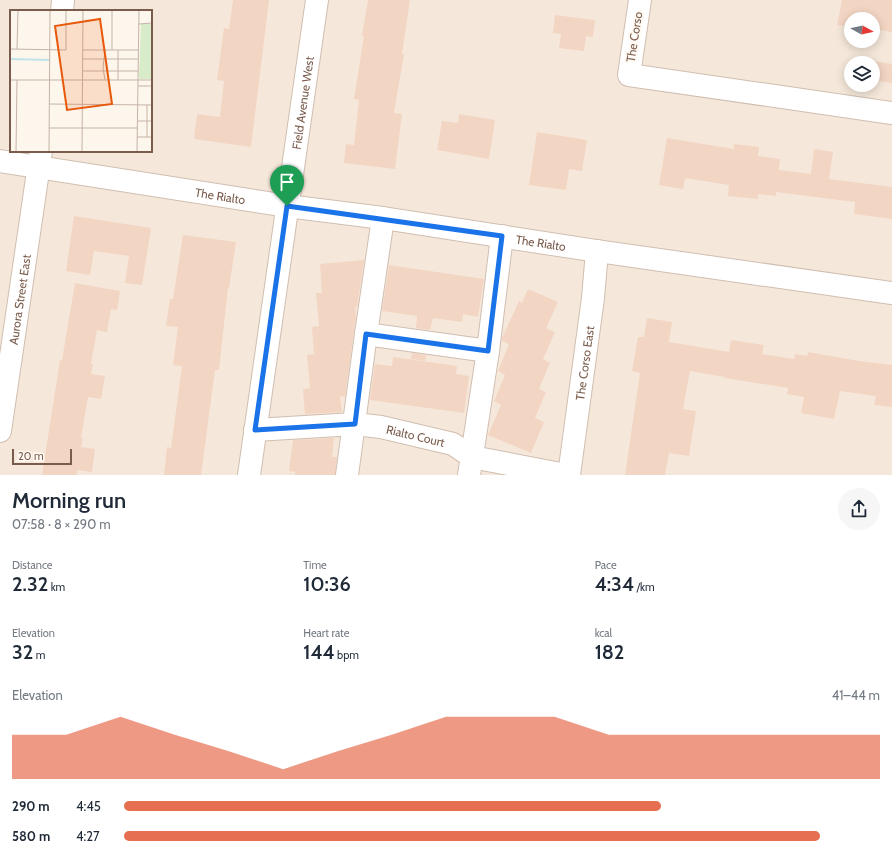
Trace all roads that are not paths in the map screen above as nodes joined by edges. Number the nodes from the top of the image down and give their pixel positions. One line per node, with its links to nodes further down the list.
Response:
1 (63, 0): 4 (street)
2 (317, 0): 8 (street, Field Avenue West)
3 (640, 0): 5 (street, The Corso)
4 (62, 10)
5 (892, 113)
6 (40, 159): 7 (street, The Rialto); 8 (street, The Rialto); 17 (street, Aurora Street East)
7 (0, 161)
8 (287, 206): 9 (street, The Rialto); 16 (street, Field Avenue West)
9 (383, 218): 10 (street, The Rialto); 13 (street)
10 (502, 236): 11 (street, The Rialto); 14 (street)
11 (598, 251): 12 (street, The Rialto); 21 (street, The Corso East)
12 (892, 293)
13 (366, 334): 14 (street); 15 (street)
14 (488, 351): 18 (street)
15 (355, 424): 16 (street, Rialto Court); 18 (street, Rialto Court); 20 (street)
16 (255, 430): 19 (street, Field Avenue West)
17 (0, 431)
18 (471, 466): 21 (street)
19 (249, 475)
20 (347, 475)
21 (568, 475)

